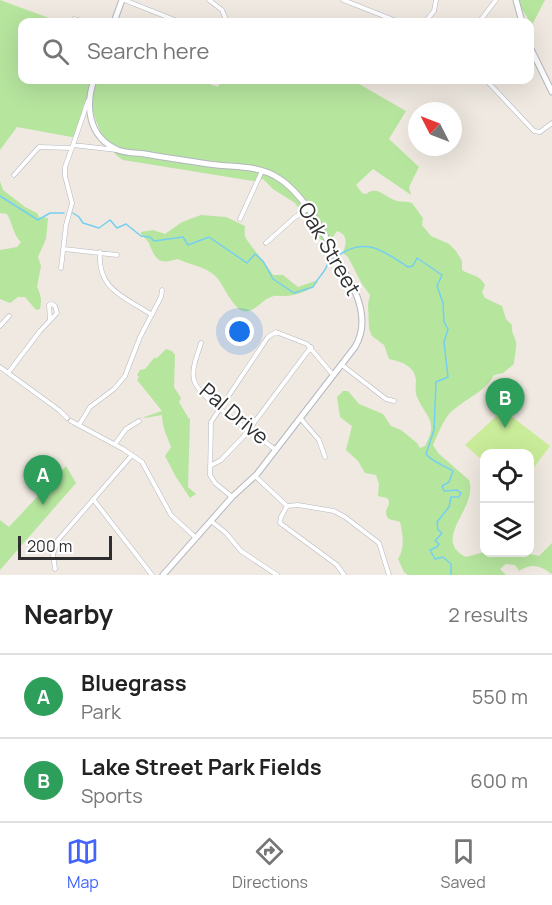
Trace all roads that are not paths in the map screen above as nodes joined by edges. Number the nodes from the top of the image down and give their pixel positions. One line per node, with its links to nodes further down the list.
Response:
1 (123, 0): 7 (street); 8 (street)
2 (209, 0): 9 (street)
3 (343, 0): 10 (street)
4 (436, 0): 11 (street)
5 (496, 0): 12 (street)
6 (516, 0): 13 (street)
7 (116, 18)
8 (170, 18)
9 (225, 18)
10 (389, 18)
11 (428, 18)
12 (482, 18)
13 (521, 18)
14 (534, 56): 16 (street)
15 (552, 75): 16 (street)
16 (545, 79): 19 (street)
17 (93, 84): 20 (street)
18 (490, 84): 21 (street)
19 (552, 92)
20 (88, 101): 22 (street); 23 (street)
21 (552, 123)
22 (72, 147): 23 (street); 25 (street); 29 (street)
23 (118, 150): 24 (street, Oak Street)
24 (262, 170): 26 (street, Oak Street); 27 (street)
25 (14, 175)
26 (308, 209): 28 (street); 40 (street, Oak Street)
27 (240, 219)
28 (266, 243)
29 (64, 249): 30 (street); 32 (street)
30 (100, 252): 31 (street); 34 (street)
31 (117, 255)
32 (61, 268)
33 (162, 290): 34 (street)
34 (152, 315): 48 (street)
35 (9, 316): 37 (street)
36 (50, 320): 42 (street)
37 (0, 326)
38 (201, 343): 45 (street, Pal Drive)
39 (311, 347): 43 (street); 45 (street); 49 (street)
40 (342, 365): 43 (street, Oak Street); 44 (street)
41 (0, 367): 42 (street)
42 (8, 373): 48 (street)
43 (334, 376): 46 (street, Oak Street)
44 (394, 401)
45 (220, 407): 49 (street, Pal Drive); 54 (street)
46 (301, 419): 51 (street, Oak Street); 53 (street)
47 (139, 421): 50 (street)
48 (79, 425): 50 (street)
49 (249, 429): 51 (street, Pal Drive); 54 (street)
50 (115, 444): 52 (street)
51 (276, 450): 55 (street, Oak Street)
52 (132, 454): 57 (street); 60 (street)
53 (325, 457)
54 (210, 466): 56 (street)
55 (255, 476): 56 (street, Oak Street); 58 (street)
56 (232, 497): 59 (street, Oak Street)
57 (93, 499): 61 (street); 62 (street)
58 (287, 506): 65 (street); 66 (street)
59 (211, 521): 60 (street, Oak Street); 64 (street)
60 (196, 538): 63 (street, Oak Street)
61 (55, 569)
62 (152, 575)
63 (163, 575)
64 (277, 575)
65 (344, 575)
66 (389, 575)

